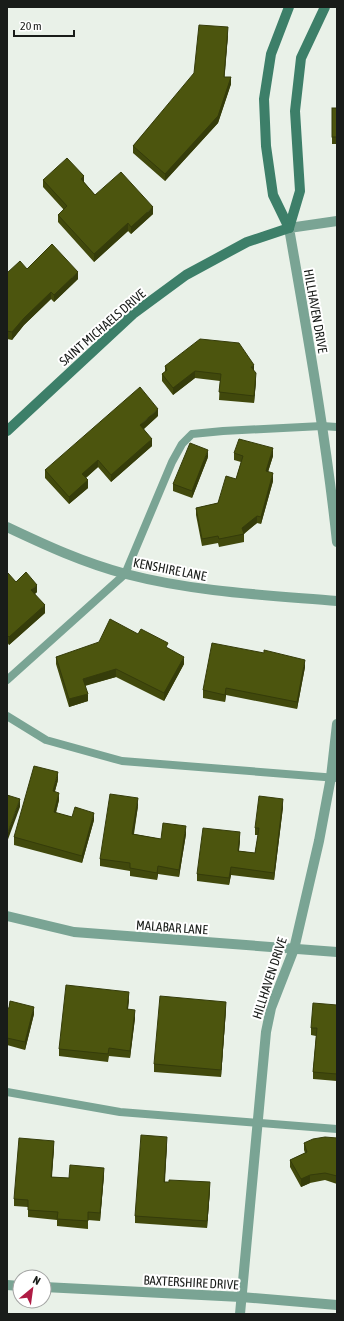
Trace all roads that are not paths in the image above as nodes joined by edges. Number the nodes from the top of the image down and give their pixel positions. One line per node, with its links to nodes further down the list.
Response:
1 (289, 7): 4 (street, HILLHAVEN DRIVE)
2 (325, 7): 4 (street, HILLHAVEN DRIVE)
3 (337, 221): 4 (street)
4 (289, 228): 5 (street, HILLHAVEN DRIVE); 7 (street, SAINT MICHAELS DRIVE)
5 (322, 426): 6 (lane); 9 (street, HILLHAVEN DRIVE); 10 (lane)
6 (337, 427)
7 (7, 431)
8 (7, 527): 10 (street, KENSHIRE LANE)
9 (337, 542)
10 (125, 574): 11 (street, KENSHIRE LANE); 12 (lane)
11 (337, 601)
12 (7, 680)
13 (7, 716): 15 (lane)
14 (337, 724): 15 (street, HILLHAVEN DRIVE)
15 (334, 778): 17 (street, HILLHAVEN DRIVE)
16 (7, 916): 17 (street, MALABAR LANE)
17 (294, 949): 18 (street, MALABAR LANE); 20 (street, HILLHAVEN DRIVE)
18 (337, 952)
19 (7, 1092): 20 (lane)
20 (257, 1123): 21 (lane); 23 (street, HILLHAVEN DRIVE)
21 (337, 1129)
22 (52, 1287): 23 (street, BAXTERSHIRE DRIVE)
23 (241, 1297): 24 (street, BAXTERSHIRE DRIVE); 25 (street, HILLHAVEN DRIVE)
24 (337, 1304)
25 (240, 1314)

